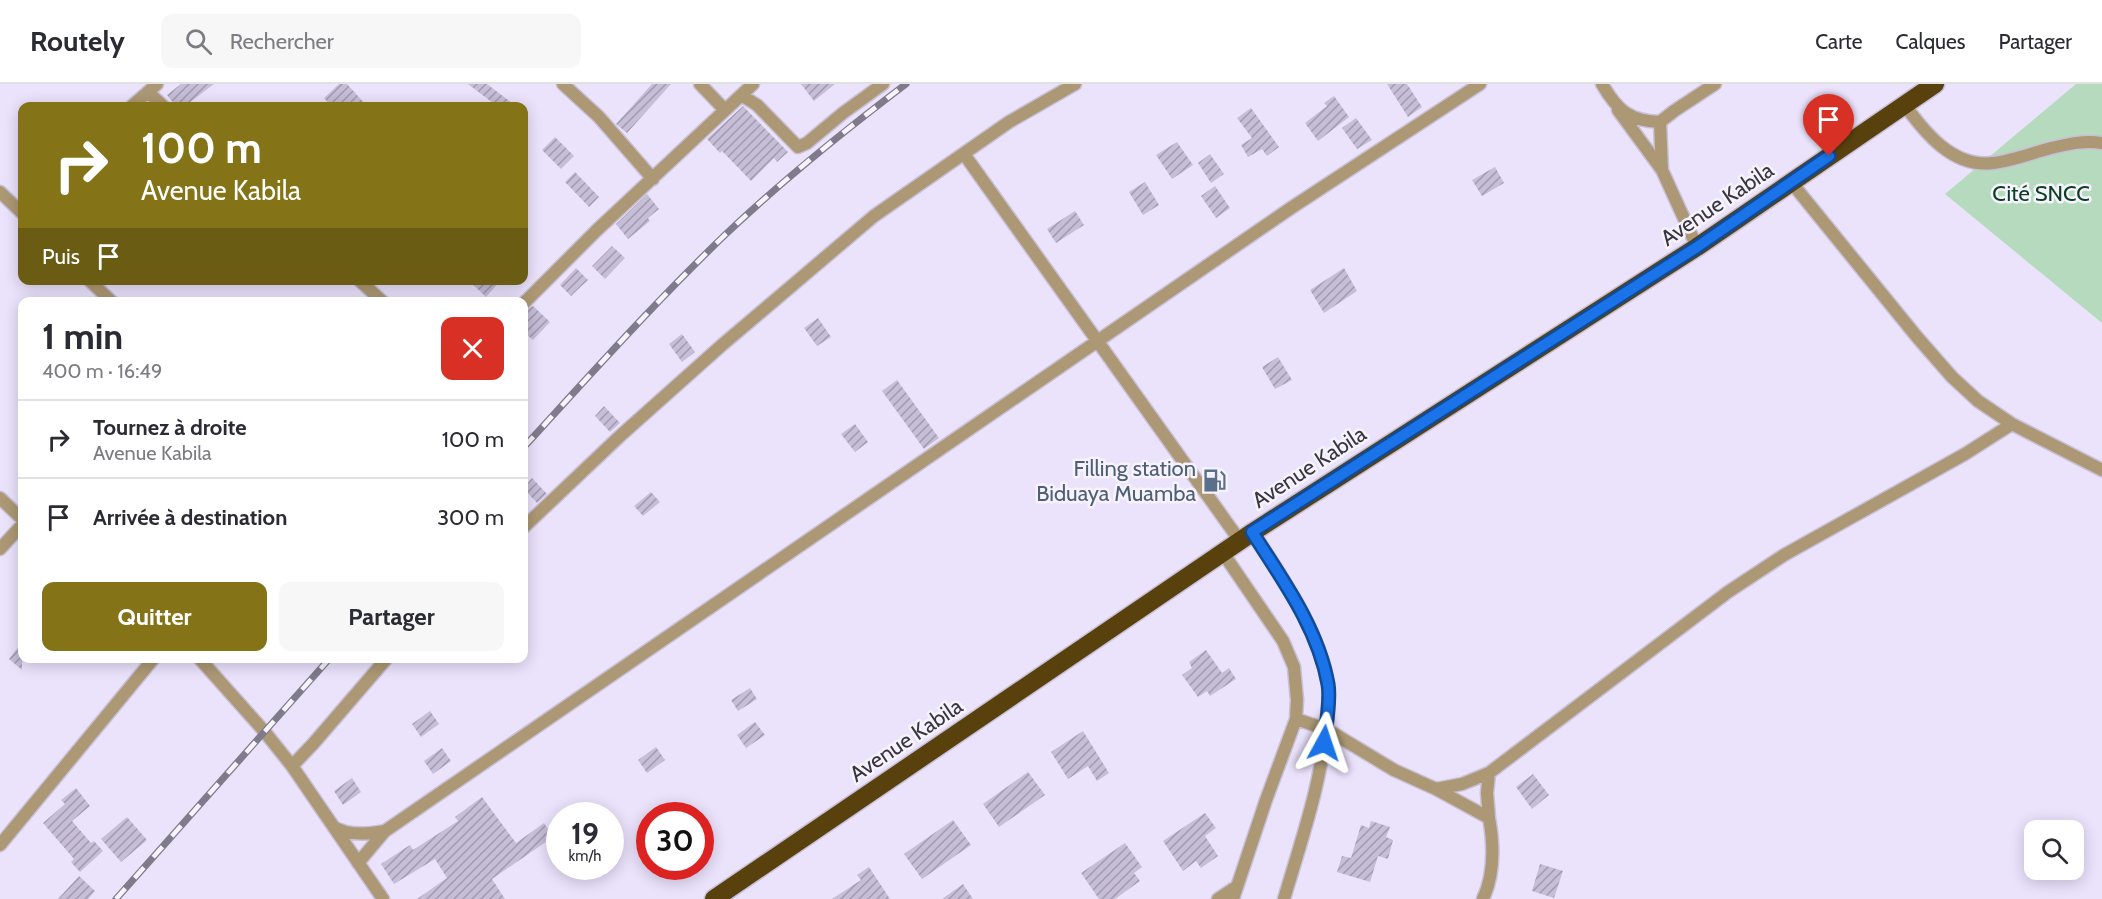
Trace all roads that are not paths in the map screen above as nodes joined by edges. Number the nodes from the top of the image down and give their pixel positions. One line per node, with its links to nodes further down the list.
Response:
1 (563, 84): 21 (street)
2 (700, 84): 16 (street)
3 (753, 84): 11 (street)
4 (883, 84): 11 (street)
5 (1075, 84): 19 (street)
6 (1480, 84): 31 (street)
7 (1602, 84): 14 (street)
8 (1715, 84): 17 (street)
9 (1935, 84): 15 (highway, Avenue Kabila)
10 (152, 88): 12 (street); 13 (street)
11 (741, 96): 16 (street)
12 (136, 102)
13 (161, 102)
14 (1614, 104): 17 (street); 20 (street)
15 (1904, 104): 18 (street); 22 (highway, Avenue Kabila)
16 (725, 110): 21 (street)
17 (1660, 122): 20 (street)
18 (2102, 143)
19 (964, 154): 31 (street); 36 (street)
20 (1662, 170): 25 (street)
21 (653, 179): 30 (street)
22 (1791, 182): 25 (highway, Avenue Kabila); 32 (street)
23 (0, 192): 24 (street)
24 (18, 207)
25 (1697, 247): 38 (highway, Avenue Kabila)
26 (94, 285): 28 (street)
27 (364, 285): 29 (street)
28 (107, 297)
29 (378, 297)
30 (528, 299)
31 (1098, 342): 38 (street); 51 (street)
32 (2012, 424): 33 (street); 47 (street)
33 (2102, 470)
34 (0, 498): 35 (street)
35 (18, 515)
36 (528, 523)
37 (18, 529): 39 (street)
38 (1246, 537): 40 (highway, Avenue Kabila); 45 (street)
39 (0, 549)
40 (1223, 553): 44 (street); 56 (highway, Avenue Kabila)
41 (150, 663): 52 (street)
42 (203, 663): 46 (street)
43 (383, 663): 46 (street)
44 (1296, 719): 45 (street); 54 (street)
45 (1326, 729): 48 (street); 58 (street)
46 (292, 766): 50 (street)
47 (1489, 773): 48 (street); 49 (street)
48 (1436, 789): 49 (street)
49 (1489, 818): 59 (street)
50 (333, 827): 51 (street); 53 (street)
51 (385, 831): 53 (street)
52 (0, 845)
53 (358, 863): 55 (street)
54 (1235, 893): 57 (street)
55 (383, 899)
56 (714, 899)
57 (1218, 899)
58 (1284, 899)
59 (1483, 899)

